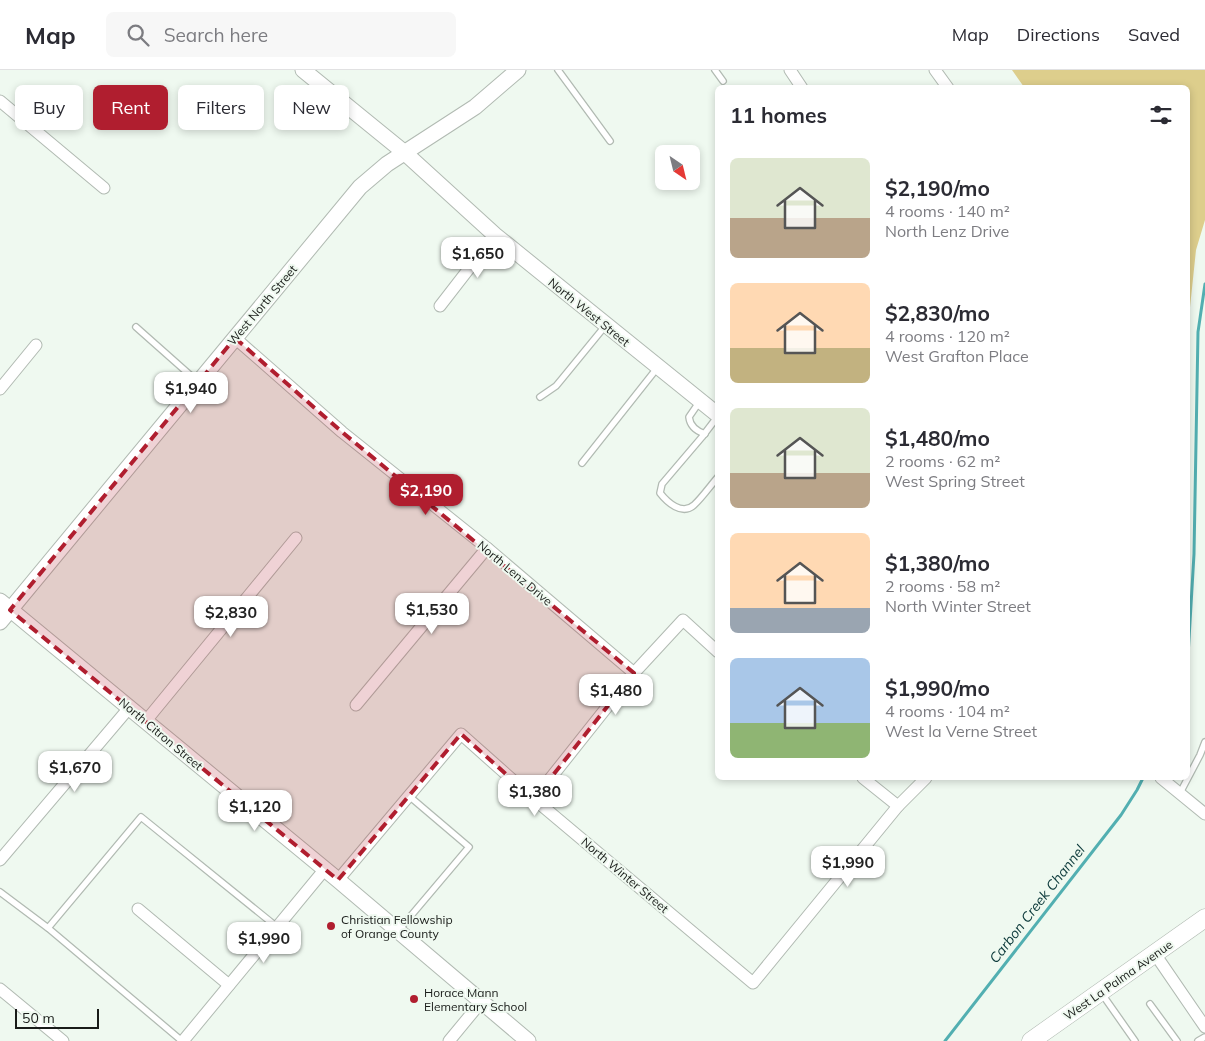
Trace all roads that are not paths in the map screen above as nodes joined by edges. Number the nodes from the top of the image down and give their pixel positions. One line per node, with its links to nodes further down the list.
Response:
1 (303, 70): 12 (street, North West Street)
2 (518, 70): 12 (street, West North Street)
3 (558, 70): 11 (lane)
4 (715, 70): 7 (lane)
5 (790, 70): 8 (street)
6 (935, 70): 9 (street)
7 (723, 81)
8 (800, 85)
9 (946, 85)
10 (0, 101): 13 (street)
11 (610, 141)
12 (405, 153): 14 (street, North West Street); 18 (street, West North Street)
13 (104, 188)
14 (495, 235): 15 (street); 16 (street, North West Street)
15 (440, 306)
16 (606, 325): 20 (street, North West Street); 23 (lane)
17 (136, 327): 21 (lane)
18 (235, 338): 21 (street, West North Street); 31 (street, North Lenz Drive)
19 (36, 346): 22 (street)
20 (658, 367): 24 (street, North West Street); 28 (lane)
21 (198, 382): 32 (street, West North Street)
22 (0, 390)
23 (540, 398)
24 (700, 401): 25 (street, North West Street); 27 (lane)
25 (715, 414)
26 (715, 420): 27 (lane)
27 (705, 434): 29 (lane)
28 (582, 464)
29 (715, 481)
30 (296, 538): 38 (street)
31 (487, 548): 35 (street, North Lenz Drive); 36 (street)
32 (5, 605): 33 (street, West North Street); 37 (street, North Citron Street)
33 (0, 622)
34 (715, 649): 35 (street)
35 (634, 673): 47 (street)
36 (356, 705)
37 (129, 708): 38 (street, North Citron Street); 50 (street)
38 (145, 722): 51 (street, North Citron Street)
39 (1205, 742): 40 (lane)
40 (1190, 774)
41 (866, 780): 48 (street)
42 (924, 780): 48 (street)
43 (1164, 780): 45 (street)
44 (1187, 780): 45 (lane)
45 (1180, 793): 49 (street)
46 (409, 796): 47 (street, North Winter Street); 52 (street, North Winter Street); 58 (lane)
47 (534, 799): 48 (street, North Winter Street)
48 (898, 806)
49 (1205, 814)
50 (0, 860)
51 (325, 870): 52 (street, North Citron Street); 56 (street)
52 (338, 880): 58 (street, North Citron Street)
53 (0, 892): 57 (lane)
54 (138, 909): 60 (street)
55 (1205, 918): 59 (main road, West La Palma Avenue)
56 (277, 927): 57 (lane); 60 (street)
57 (48, 928): 68 (lane)
58 (398, 931): 63 (street, North Citron Street)
59 (1154, 954): 62 (main road, West La Palma Avenue); 65 (street)
60 (229, 985): 68 (street)
61 (0, 989): 67 (street)
62 (1101, 992): 71 (main road, West La Palma Avenue); 72 (lane)
63 (482, 1001): 69 (street); 70 (street, North Citron Street)
64 (1150, 1004): 73 (lane)
65 (1205, 1028)
66 (1205, 1037): 74 (lane)
67 (63, 1041)
68 (182, 1041)
69 (448, 1041)
70 (528, 1041)
71 (1031, 1041)
72 (1135, 1041)
73 (1177, 1041)
74 (1198, 1041)

